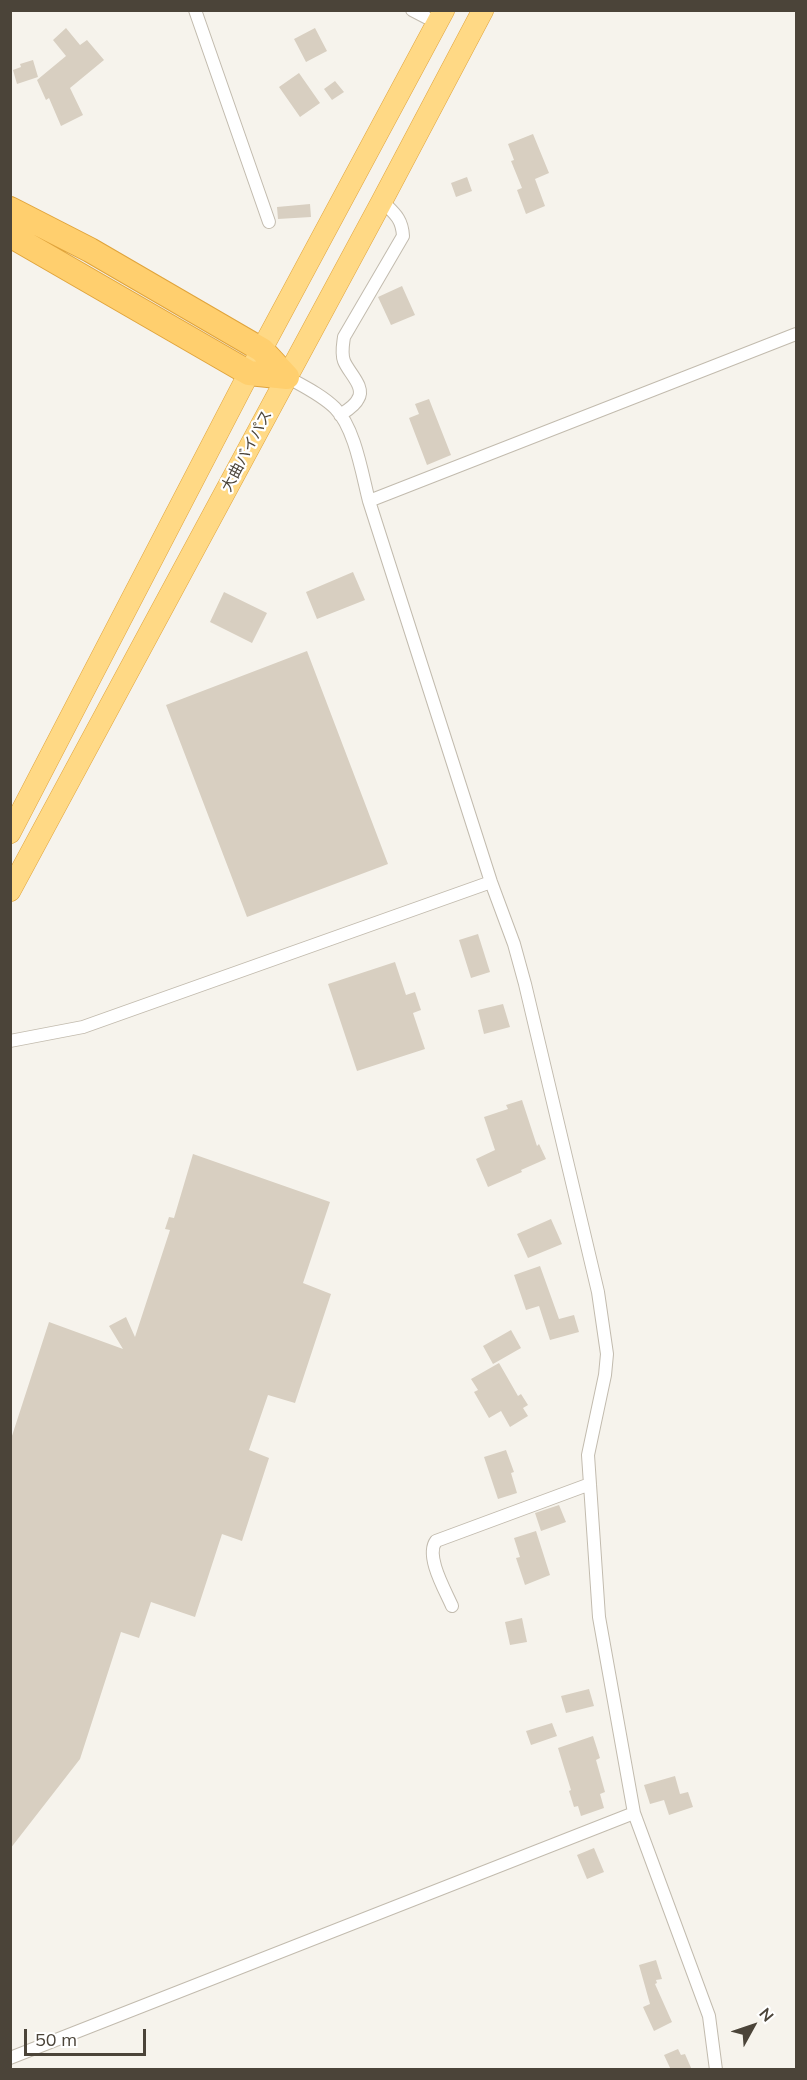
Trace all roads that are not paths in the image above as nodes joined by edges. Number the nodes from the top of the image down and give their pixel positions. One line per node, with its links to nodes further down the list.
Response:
1 (195, 10): 7 (street)
2 (412, 10): 4 (street)
3 (483, 10): 5 (highway, 大曲バイパス)
4 (441, 17): 10 (highway)
5 (382, 201): 12 (highway, 大曲バイパス); 13 (street)
6 (10, 209): 10 (highway)
7 (269, 222)
8 (10, 235): 11 (highway)
9 (796, 334): 14 (street)
10 (262, 350): 11 (highway); 12 (highway)
11 (249, 373): 12 (highway); 15 (highway)
12 (287, 377): 13 (street); 17 (highway, 大曲バイパス)
13 (340, 415): 14 (street)
14 (369, 501): 16 (street)
15 (10, 833)
16 (491, 882): 18 (street); 19 (street)
17 (10, 891)
18 (10, 1041)
19 (590, 1484): 20 (street); 21 (street)
20 (452, 1606)
21 (634, 1813): 22 (street); 23 (street)
22 (10, 2058)
23 (716, 2070)

